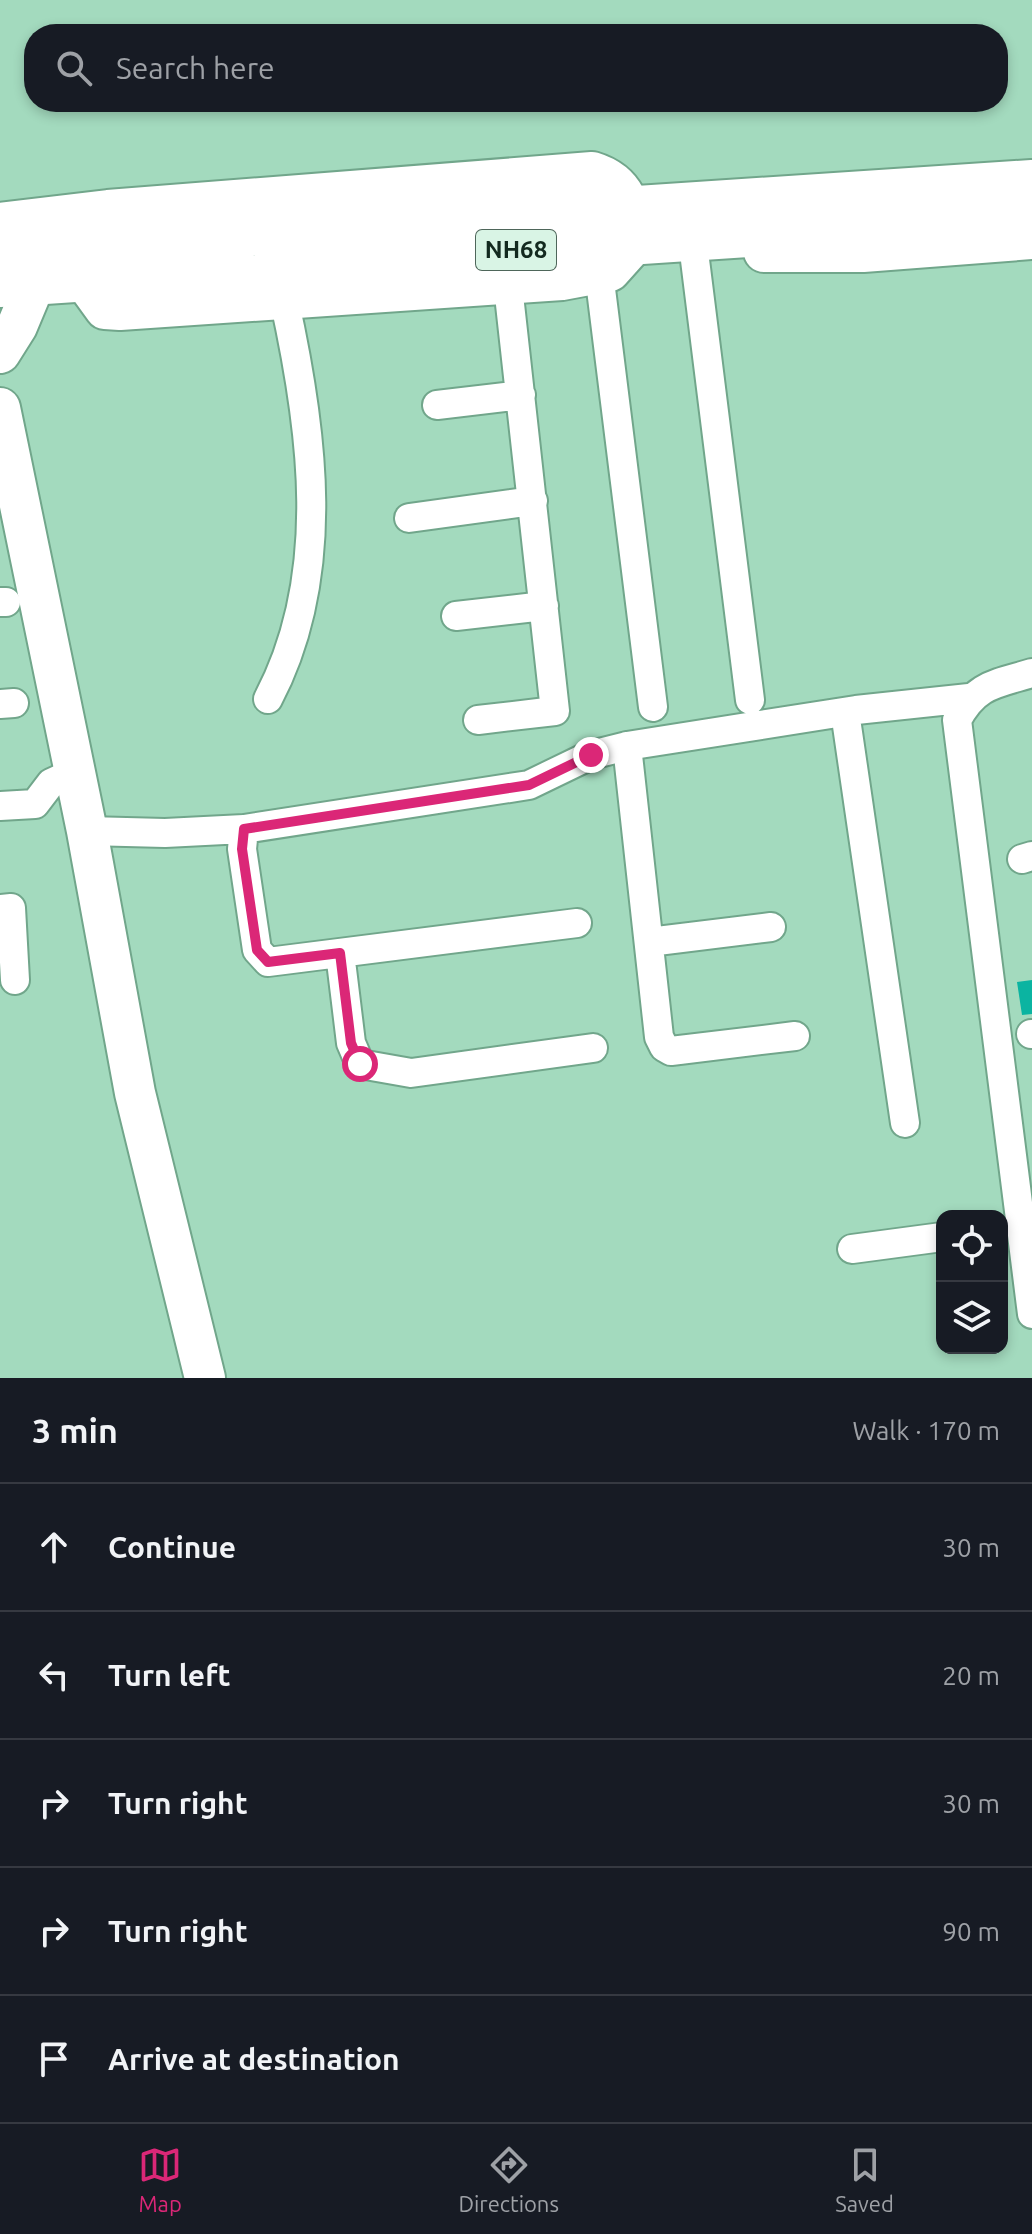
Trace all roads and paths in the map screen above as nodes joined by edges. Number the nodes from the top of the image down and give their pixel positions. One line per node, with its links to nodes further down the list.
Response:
1 (1032, 182): 4 (highway, NH68)
2 (1032, 216): 4 (highway, NH68)
3 (0, 223): 4 (street)
4 (656, 236): 5 (street); 6 (highway, NH68); 7 (highway, NH68); 8 (street); 23 (street)
5 (1032, 239)
6 (0, 250)
7 (506, 268): 8 (street); 9 (highway, NH68); 11 (street); 13 (street)
8 (599, 273): 24 (street)
9 (84, 280): 10 (highway, NH68); 11 (street)
10 (18, 284): 12 (street)
11 (284, 299): 22 (street)
12 (0, 353)
13 (521, 395): 14 (street); 16 (street)
14 (437, 405)
15 (0, 408): 28 (street)
16 (533, 501): 17 (street); 18 (street)
17 (409, 518)
18 (544, 606): 19 (street); 26 (street)
19 (456, 616)
20 (1032, 673): 21 (street)
21 (969, 698): 25 (street); 41 (street)
22 (268, 699)
23 (750, 700)
24 (653, 707)
25 (845, 712): 27 (street); 40 (street)
26 (478, 720)
27 (627, 746): 30 (street); 35 (street)
28 (75, 772): 29 (street); 31 (street)
29 (0, 806)
30 (244, 829): 31 (street); 36 (street)
31 (87, 831): 46 (street)
32 (0, 909): 37 (street)
33 (577, 923): 36 (street)
34 (771, 927): 35 (street)
35 (649, 942): 38 (street)
36 (340, 953): 39 (street)
37 (15, 980)
38 (795, 1036)
39 (593, 1048)
40 (905, 1123)
41 (1022, 1162): 42 (street)
42 (1011, 1228): 45 (street)
43 (936, 1238): 44 (street)
44 (852, 1249)
45 (1032, 1314)
46 (205, 1378)

